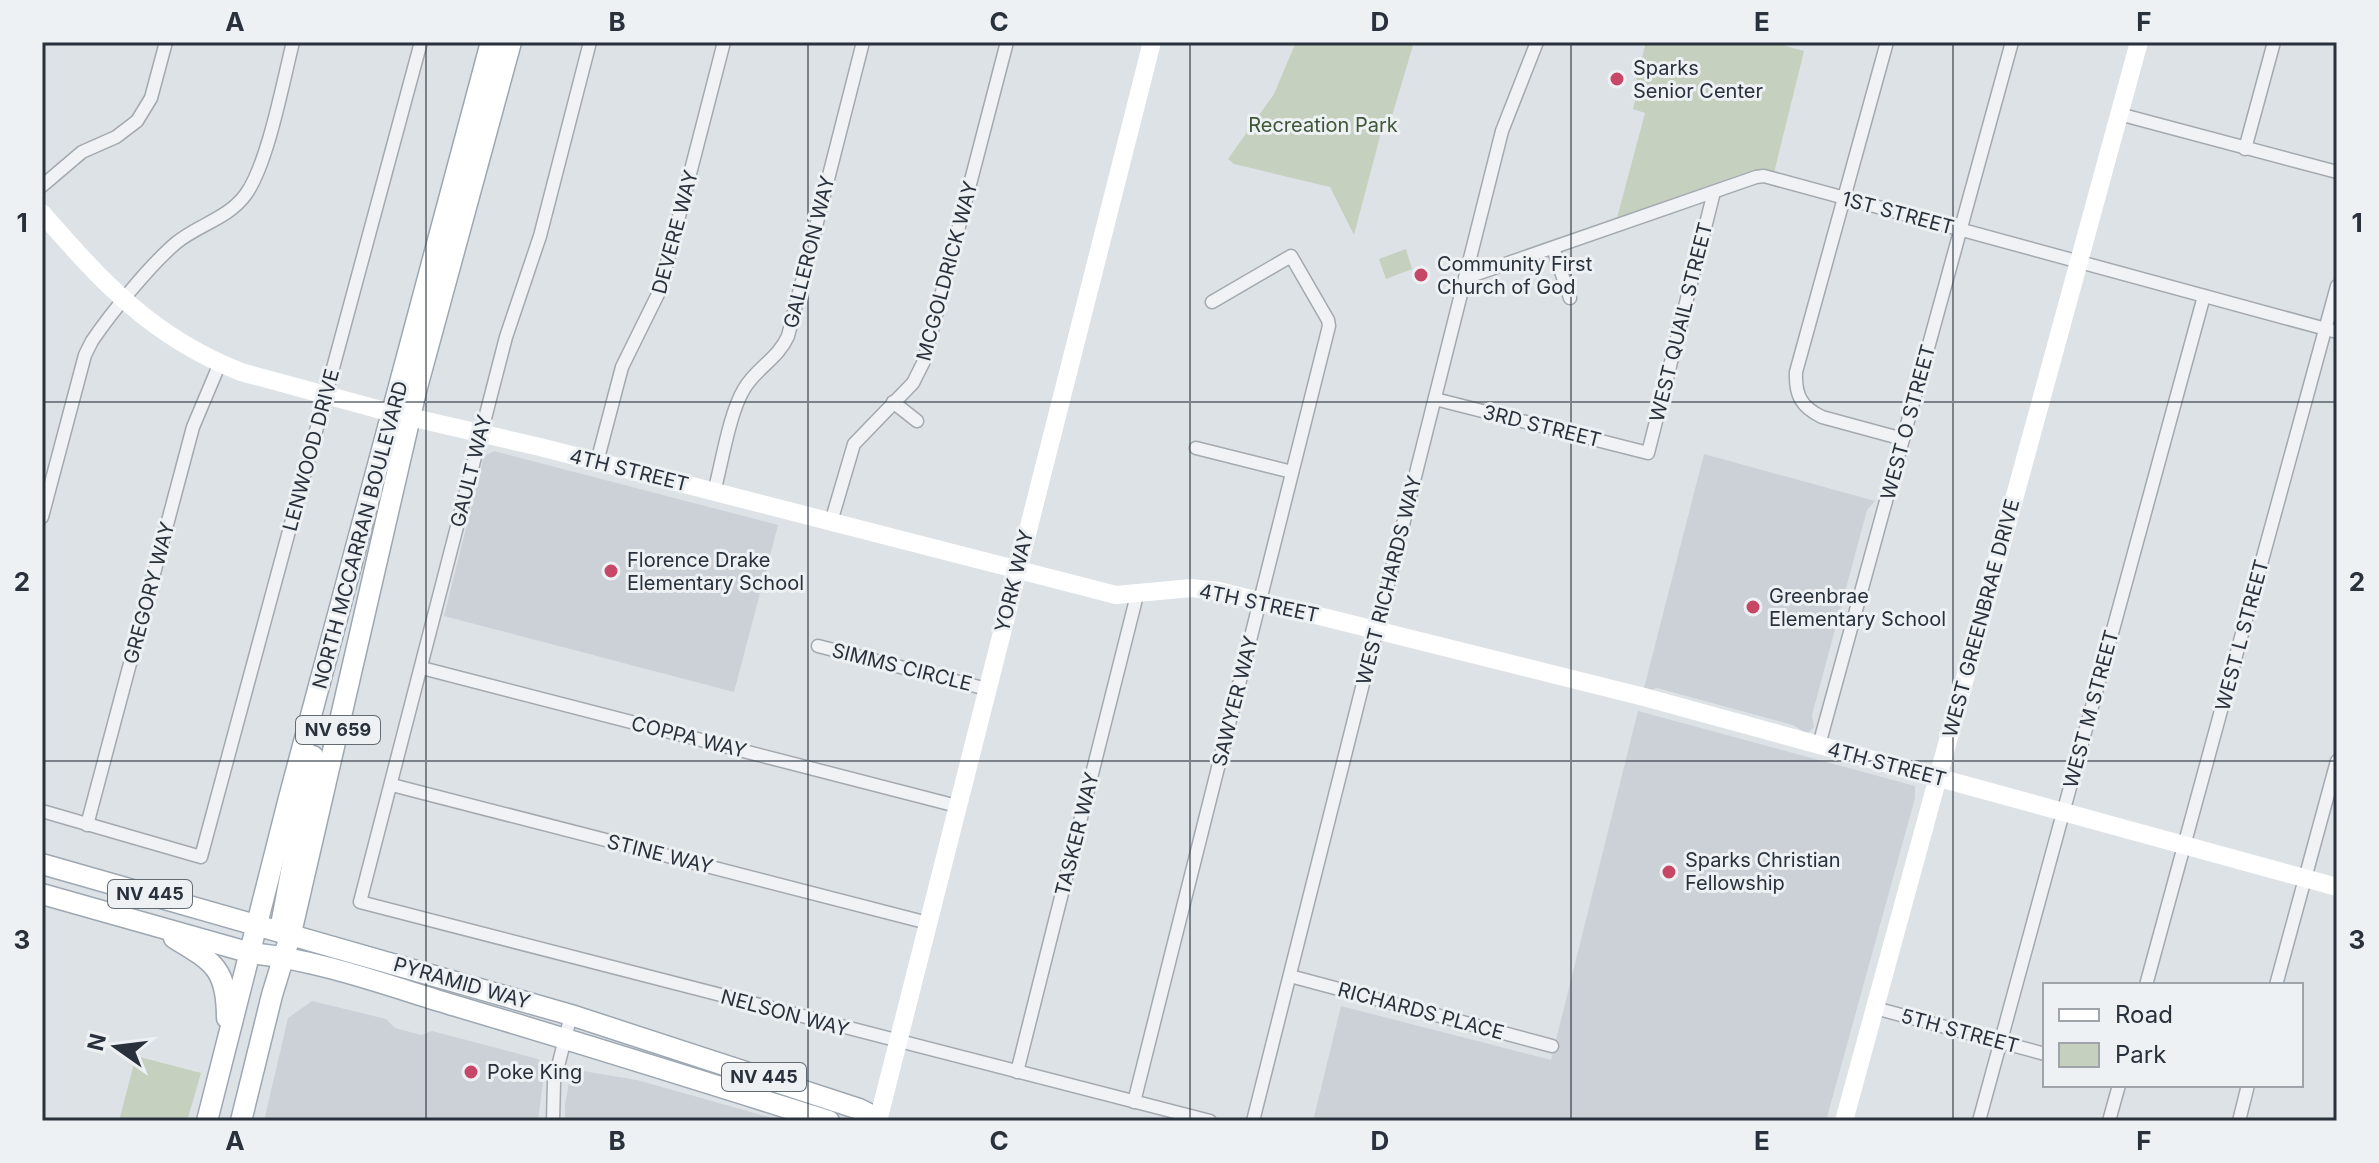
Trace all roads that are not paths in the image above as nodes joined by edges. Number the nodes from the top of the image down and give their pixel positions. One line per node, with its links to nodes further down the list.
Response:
1 (166, 42): 19 (street)
2 (293, 42): 30 (street)
3 (421, 42): 34 (street, LENWOOD DRIVE)
4 (491, 42): 37 (main road, NORTH MCCARRAN BOULEVARD / NV 659)
5 (511, 42): 37 (main road, NORTH MCCARRAN BOULEVARD / NV 659)
6 (590, 42): 39 (street, GAULT WAY)
7 (724, 42): 43 (street, DEVERE WAY)
8 (863, 42): 45 (street, GALLERON WAY)
9 (1007, 42): 36 (street, MCGOLDRICK WAY)
10 (1152, 42): 48 (street, YORK WAY)
11 (1537, 42): 26 (street, WEST RICHARDS WAY)
12 (1887, 42): 21 (street)
13 (2012, 42): 23 (street, WEST O STREET)
14 (2139, 42): 16 (street, WEST GREENBRAE DRIVE)
15 (2274, 42): 17 (street)
16 (2119, 114): 17 (street); 25 (street, WEST GREENBRAE DRIVE)
17 (2245, 149): 18 (street)
18 (2337, 172)
19 (42, 186)
20 (1714, 192): 21 (street, 1ST STREET); 24 (street, 1ST STREET); 42 (street, WEST QUAIL STREET)
21 (1844, 198): 23 (street, 1ST STREET); 40 (street)
22 (42, 213): 30 (street, 4TH STREET)
23 (1960, 230): 25 (street, 1ST STREET); 40 (street, WEST O STREET)
24 (1553, 248): 26 (street, 1ST STREET); 29 (street)
25 (2079, 262): 28 (street, 1ST STREET); 58 (street, WEST GREENBRAE DRIVE)
26 (1465, 278): 35 (street, WEST RICHARDS WAY)
27 (2337, 286): 32 (street, WEST L STREET)
28 (2204, 296): 32 (street, 1ST STREET); 62 (street, WEST M STREET)
29 (1570, 298)
30 (124, 302): 33 (street, 4TH STREET); 46 (street)
31 (1212, 302): 44 (street, SAWYER WAY)
32 (2331, 331): 64 (street, WEST L STREET)
33 (220, 363): 34 (street, 4TH STREET); 63 (street, GREGORY WAY)
34 (326, 396): 37 (street, 4TH STREET); 63 (street, LENWOOD DRIVE)
35 (1435, 399): 42 (street, 3RD STREET); 51 (street, WEST RICHARDS WAY)
36 (893, 402): 38 (street); 47 (street, MCGOLDRICK WAY)
37 (401, 416): 39 (street, 4TH STREET); 55 (main road, NORTH MCCARRAN BOULEVARD / NV 659); 73 (main road, NORTH MCCARRAN BOULEVARD / NV 659)
38 (917, 421)
39 (480, 435): 43 (street, 4TH STREET); 53 (street, GAULT WAY)
40 (1903, 439): 56 (street, WEST O STREET)
41 (1196, 448): 44 (street)
42 (1648, 453)
43 (597, 462): 45 (street, 4TH STREET)
44 (1292, 472): 50 (street, SAWYER WAY)
45 (714, 492): 47 (street, 4TH STREET)
46 (42, 517)
47 (831, 522): 48 (street, 4TH STREET)
48 (1017, 570): 49 (street, 4TH STREET); 54 (street, YORK WAY)
49 (1137, 595): 50 (street, 4TH STREET); 87 (street, TASKER WAY)
50 (1260, 601): 51 (street, 4TH STREET); 90 (street, SAWYER WAY)
51 (1377, 630): 56 (street, 4TH STREET); 76 (street, WEST RICHARDS WAY)
52 (818, 646): 54 (street, SIMMS CIRCLE)
53 (422, 668): 59 (street, GAULT WAY); 60 (street, COPPA WAY)
54 (987, 689): 60 (street, YORK WAY)
55 (311, 720): 72 (main road, NORTH MCCARRAN BOULEVARD / NV 659); 73 (main road)
56 (1819, 745): 58 (street, 4TH STREET)
57 (2337, 761): 66 (street)
58 (1938, 778): 62 (street, 4TH STREET); 79 (street, WEST GREENBRAE DRIVE)
59 (392, 785): 69 (street, GAULT WAY); 70 (street, STINE WAY)
60 (957, 806): 70 (street, YORK WAY)
61 (42, 811): 63 (street)
62 (2063, 812): 64 (street, 4TH STREET); 84 (street, WEST M STREET)
63 (87, 825)
64 (2184, 845): 66 (street, 4TH STREET); 77 (street, WEST L STREET)
65 (42, 864): 72 (main road, PYRAMID WAY / NV 445)
66 (2305, 878): 67 (street, 4TH STREET); 78 (street)
67 (2337, 887)
68 (42, 894): 71 (main road, PYRAMID WAY / NV 445)
69 (360, 902): 83 (street, NELSON WAY)
70 (928, 923): 83 (street, YORK WAY)
71 (150, 924): 74 (main road, PYRAMID WAY / NV 445); 82 (main road)
72 (258, 924): 73 (main road, PYRAMID WAY / NV 445); 74 (main road, NORTH MCCARRAN BOULEVARD / NV 659)
73 (286, 932): 75 (main road, NORTH MCCARRAN BOULEVARD / NV 659); 80 (main road, PYRAMID WAY / NV 445)
74 (251, 953): 75 (main road, PYRAMID WAY / NV 445); 82 (main road, NORTH MCCARRAN BOULEVARD / NV 659)
75 (285, 956): 81 (main road, PYRAMID WAY / NV 445); 92 (main road, NORTH MCCARRAN BOULEVARD / NV 659)
76 (1290, 976): 85 (street, RICHARDS PLACE); 97 (street, WEST RICHARDS WAY)
77 (2147, 983)
78 (2277, 983)
79 (1875, 1008): 84 (street, 5TH STREET); 98 (street, WEST GREENBRAE DRIVE)
80 (571, 1015): 81 (street); 95 (main road, PYRAMID WAY / NV 445)
81 (565, 1038): 93 (street); 94 (main road, PYRAMID WAY / NV 445)
82 (228, 1040): 91 (main road, NORTH MCCARRAN BOULEVARD / NV 659)
83 (898, 1042): 87 (street, NELSON WAY); 95 (street, YORK WAY)
84 (2000, 1042): 86 (street, 5TH STREET); 99 (street, WEST M STREET)
85 (1552, 1046)
86 (2043, 1053)
87 (1017, 1072): 90 (street, NELSON WAY)
88 (2118, 1087): 100 (street)
89 (2248, 1087): 101 (street)
90 (1134, 1102): 96 (street, NELSON WAY)
91 (207, 1121)
92 (241, 1121)
93 (553, 1121)
94 (829, 1121)
95 (875, 1121)
96 (1210, 1121)
97 (1253, 1121)
98 (1844, 1121)
99 (1979, 1121)
100 (2109, 1121)
101 (2239, 1121)

